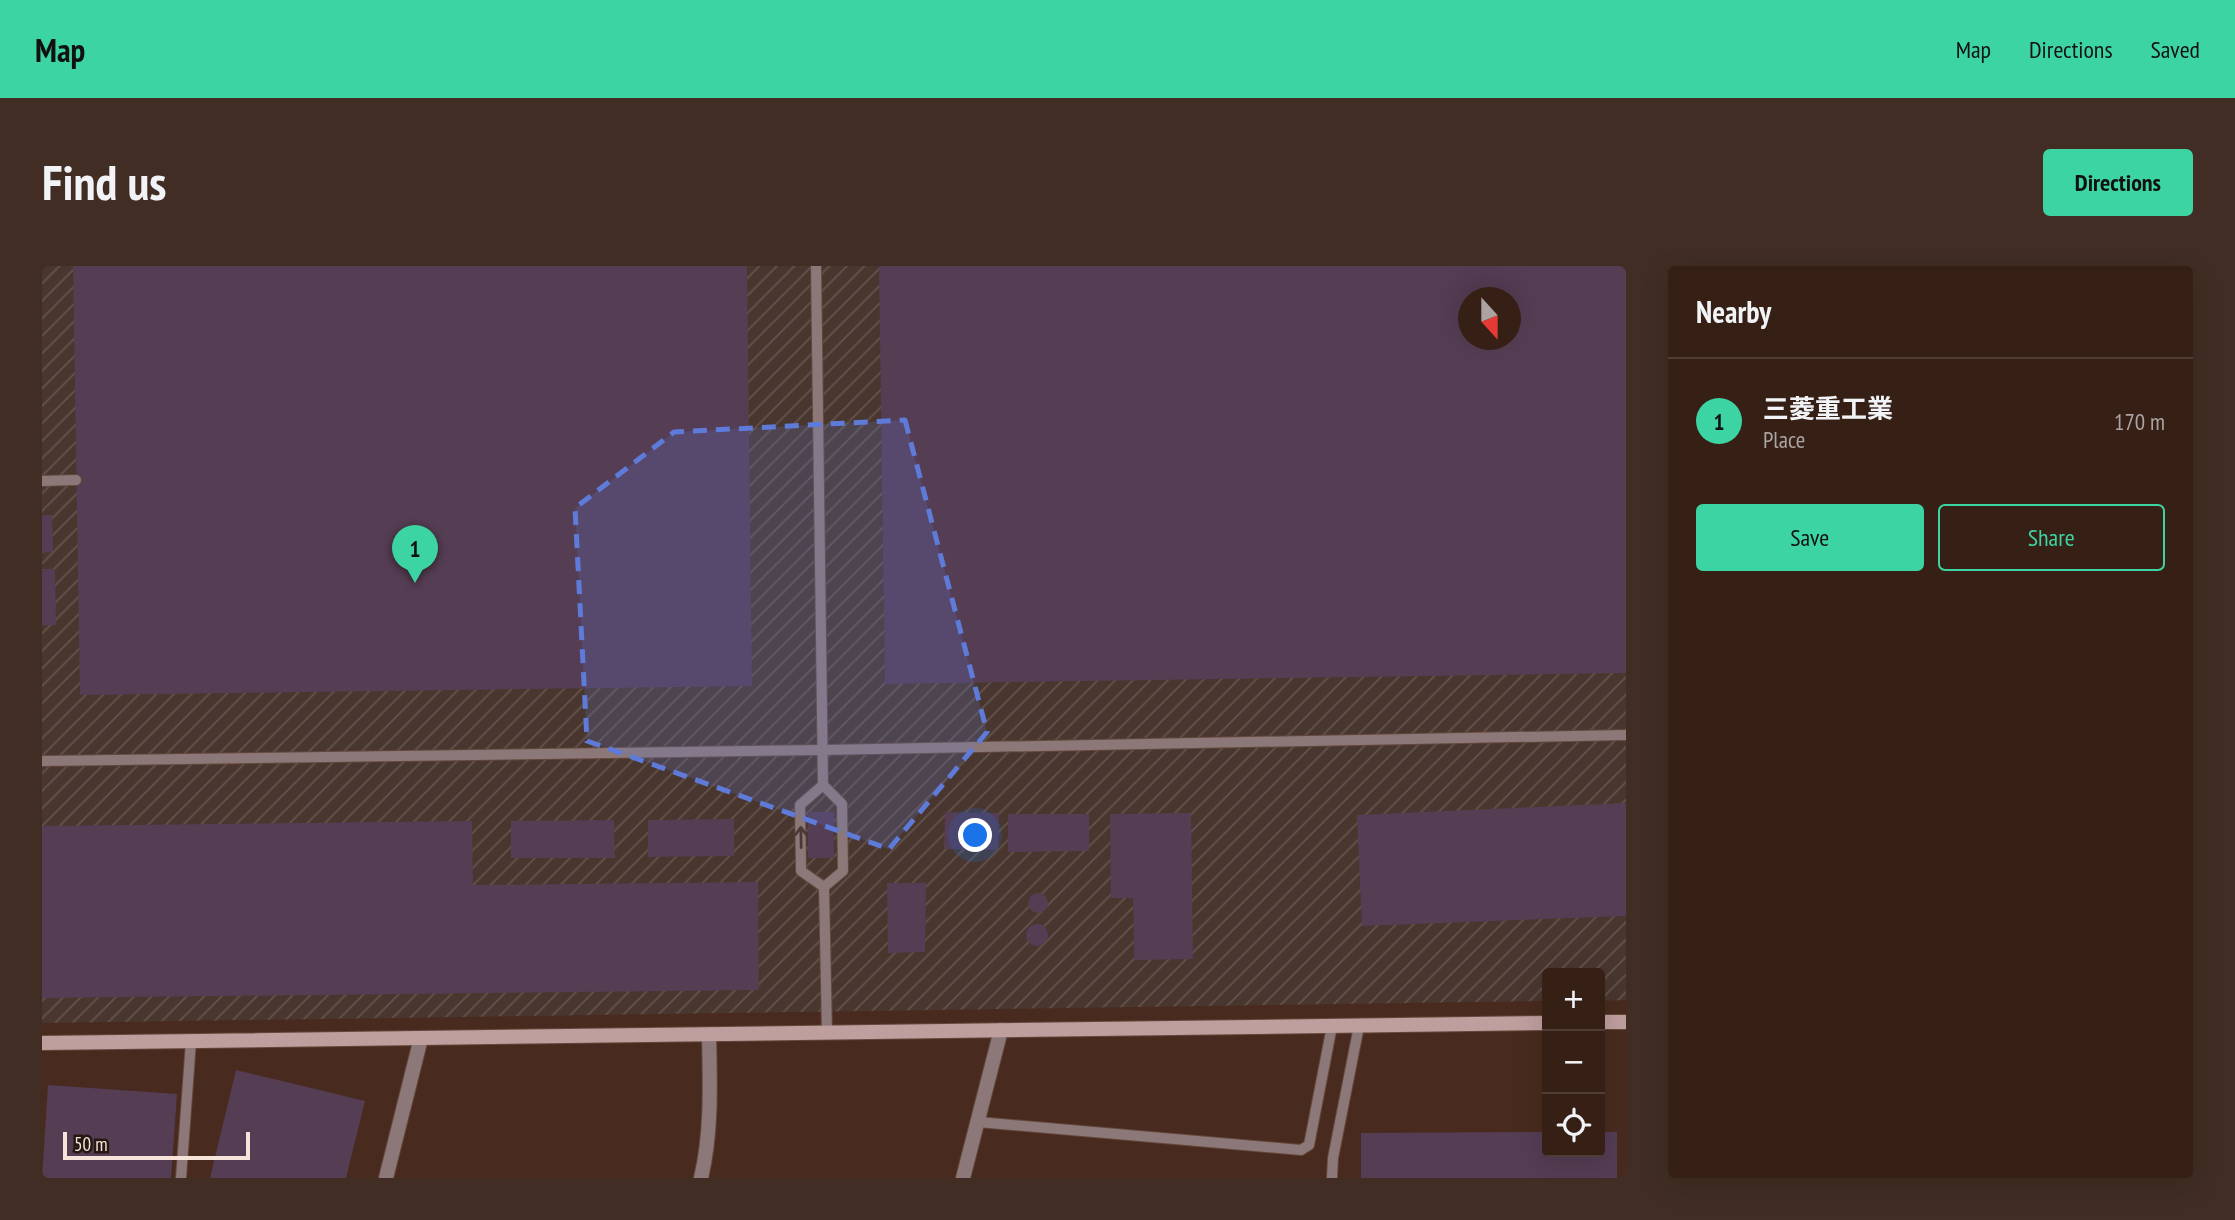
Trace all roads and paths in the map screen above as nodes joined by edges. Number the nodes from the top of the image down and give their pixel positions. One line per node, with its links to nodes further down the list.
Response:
1 (816, 266): 5 (lane)
2 (76, 480): 3 (lane)
3 (42, 481)
4 (1626, 735): 5 (lane)
5 (822, 750): 6 (lane); 7 (lane)
6 (42, 761)
7 (823, 785): 8 (lane); 8 (lane, one-way to 7)
8 (824, 887): 15 (lane)
9 (1605, 1022): 10 (street)
10 (1626, 1022)
11 (1542, 1023): 13 (street)
12 (1332, 1026): 13 (street); 14 (street); 20 (lane)
13 (1359, 1026): 25 (lane)
14 (1001, 1030): 15 (street); 20 (street)
15 (827, 1033): 16 (street)
16 (709, 1035): 17 (street); 23 (street)
17 (421, 1038): 18 (street); 22 (street)
18 (191, 1041): 19 (street); 21 (lane)
19 (42, 1043)
20 (978, 1122): 24 (street)
21 (181, 1178)
22 (386, 1178)
23 (701, 1178)
24 (963, 1178)
25 (1332, 1178)

